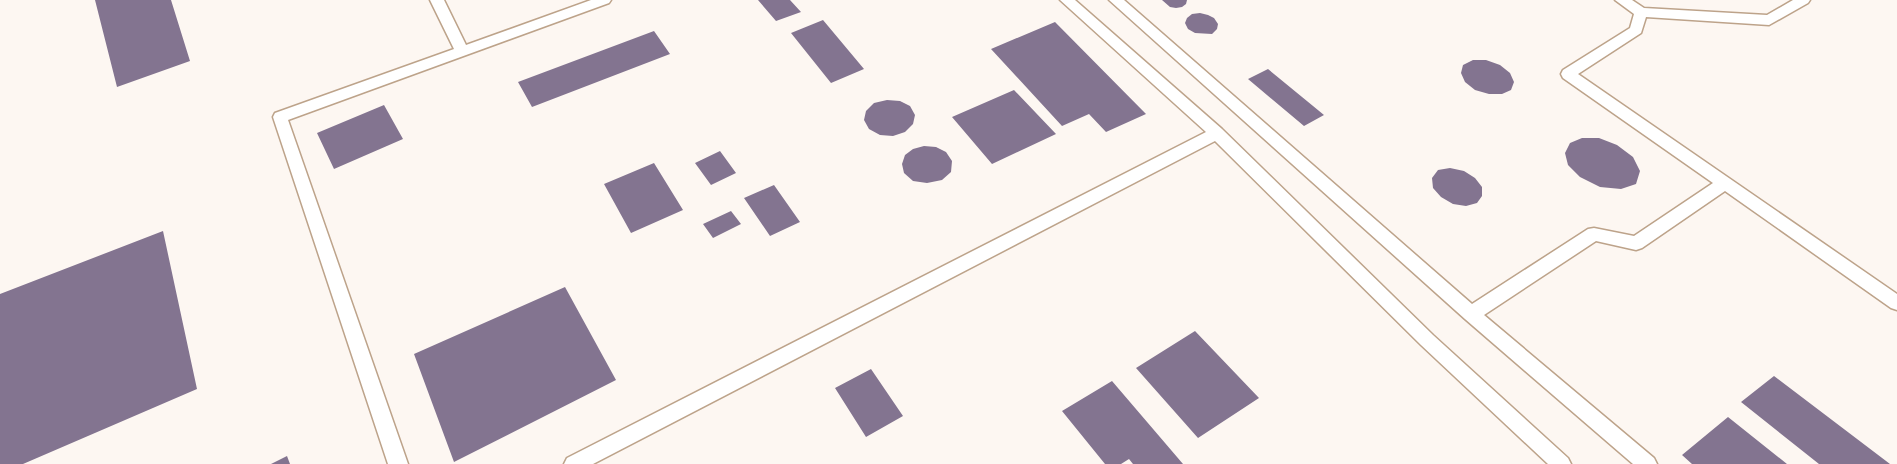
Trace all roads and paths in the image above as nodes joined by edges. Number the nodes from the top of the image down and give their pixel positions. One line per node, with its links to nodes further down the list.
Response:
1 (438, 0): 8 (lane)
2 (604, 0): 8 (lane)
3 (1067, 0): 9 (lane)
4 (1116, 0): 12 (lane)
5 (1622, 0): 7 (lane)
6 (1803, 0): 7 (lane)
7 (1642, 12): 10 (lane)
8 (462, 52): 13 (lane)
9 (1217, 133): 14 (lane); 15 (lane)
10 (1725, 183): 11 (lane); 12 (lane)
11 (1897, 303)
12 (1471, 314): 16 (lane)
13 (398, 464)
14 (574, 464)
15 (1561, 464)
16 (1648, 464)

